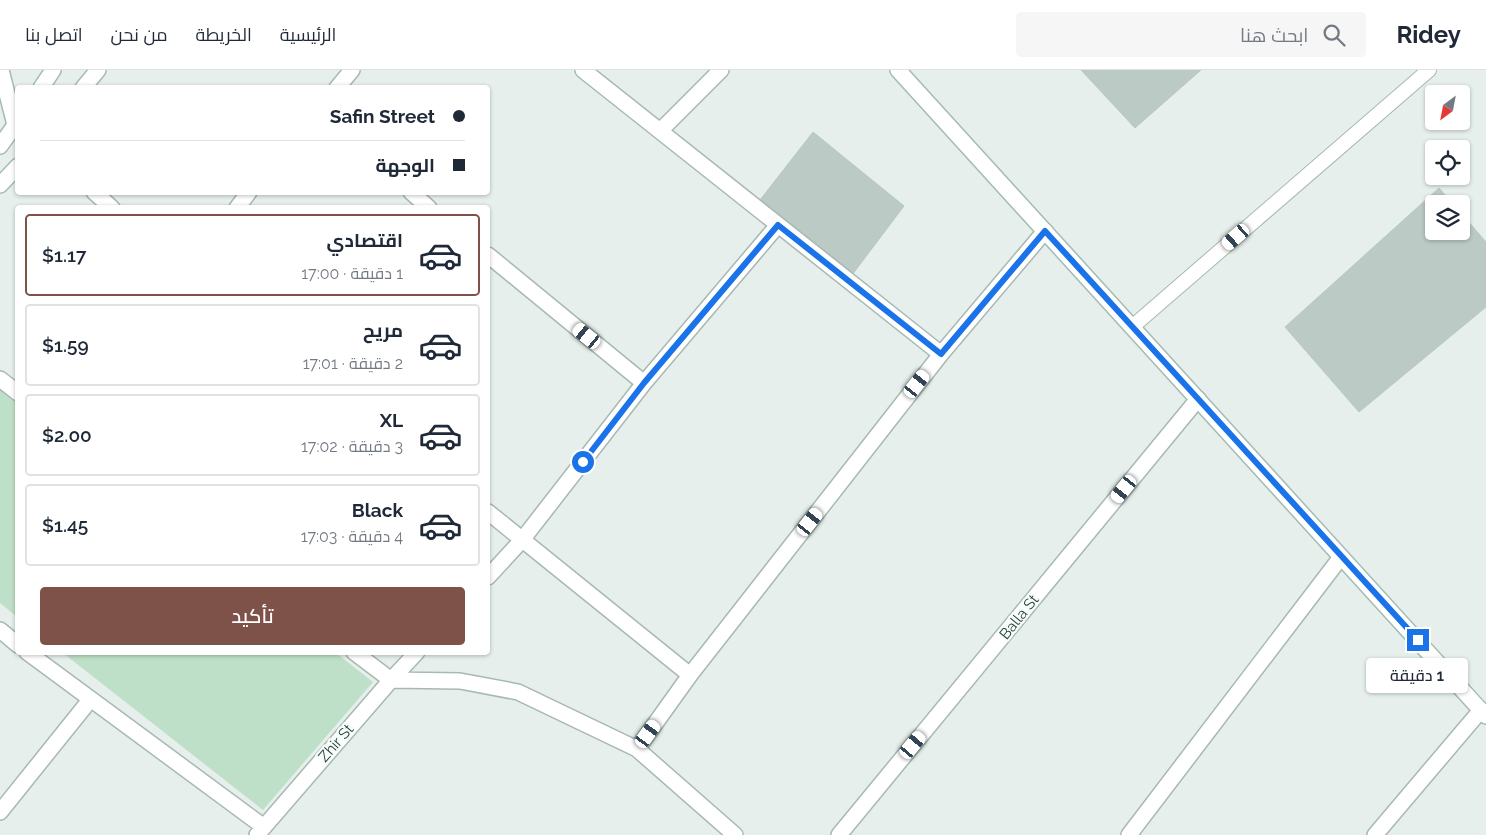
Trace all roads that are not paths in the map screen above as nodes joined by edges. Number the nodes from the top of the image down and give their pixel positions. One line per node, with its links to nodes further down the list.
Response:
1 (0, 70): 12 (street)
2 (53, 70): 9 (street)
3 (98, 70): 10 (street)
4 (352, 70): 11 (street)
5 (583, 70): 14 (street)
6 (721, 70): 14 (street)
7 (898, 70): 23 (street)
8 (1428, 70): 25 (lane)
9 (43, 85)
10 (86, 85)
11 (340, 85)
12 (15, 120)
13 (15, 124): 15 (street)
14 (660, 131): 22 (street)
15 (0, 146)
16 (15, 169): 17 (street)
17 (0, 185)
18 (97, 195): 20 (street)
19 (414, 195): 21 (street)
20 (109, 205)
21 (426, 205)
22 (778, 225): 26 (street); 28 (street)
23 (1045, 231): 25 (street); 26 (street)
24 (490, 257): 28 (street)
25 (1132, 327): 30 (street)
26 (941, 354): 40 (street)
27 (0, 379): 29 (street)
28 (644, 383): 32 (street)
29 (15, 391)
30 (1198, 399): 33 (street); 48 (street, Balla St)
31 (490, 514): 32 (street)
32 (522, 540): 34 (street); 40 (street)
33 (1341, 557): 43 (street); 49 (street)
34 (490, 575)
35 (0, 630): 36 (street)
36 (15, 642)
37 (31, 655): 42 (street)
38 (358, 655): 41 (street)
39 (413, 655): 41 (street, Zhir St)
40 (690, 675): 44 (street)
41 (391, 680): 44 (street); 46 (street, Zhir St)
42 (90, 700): 45 (street); 46 (street)
43 (1484, 713): 50 (street)
44 (637, 749): 47 (street)
45 (0, 812)
46 (260, 831)
47 (735, 835)
48 (839, 835)
49 (1129, 835)
50 (1375, 835)

